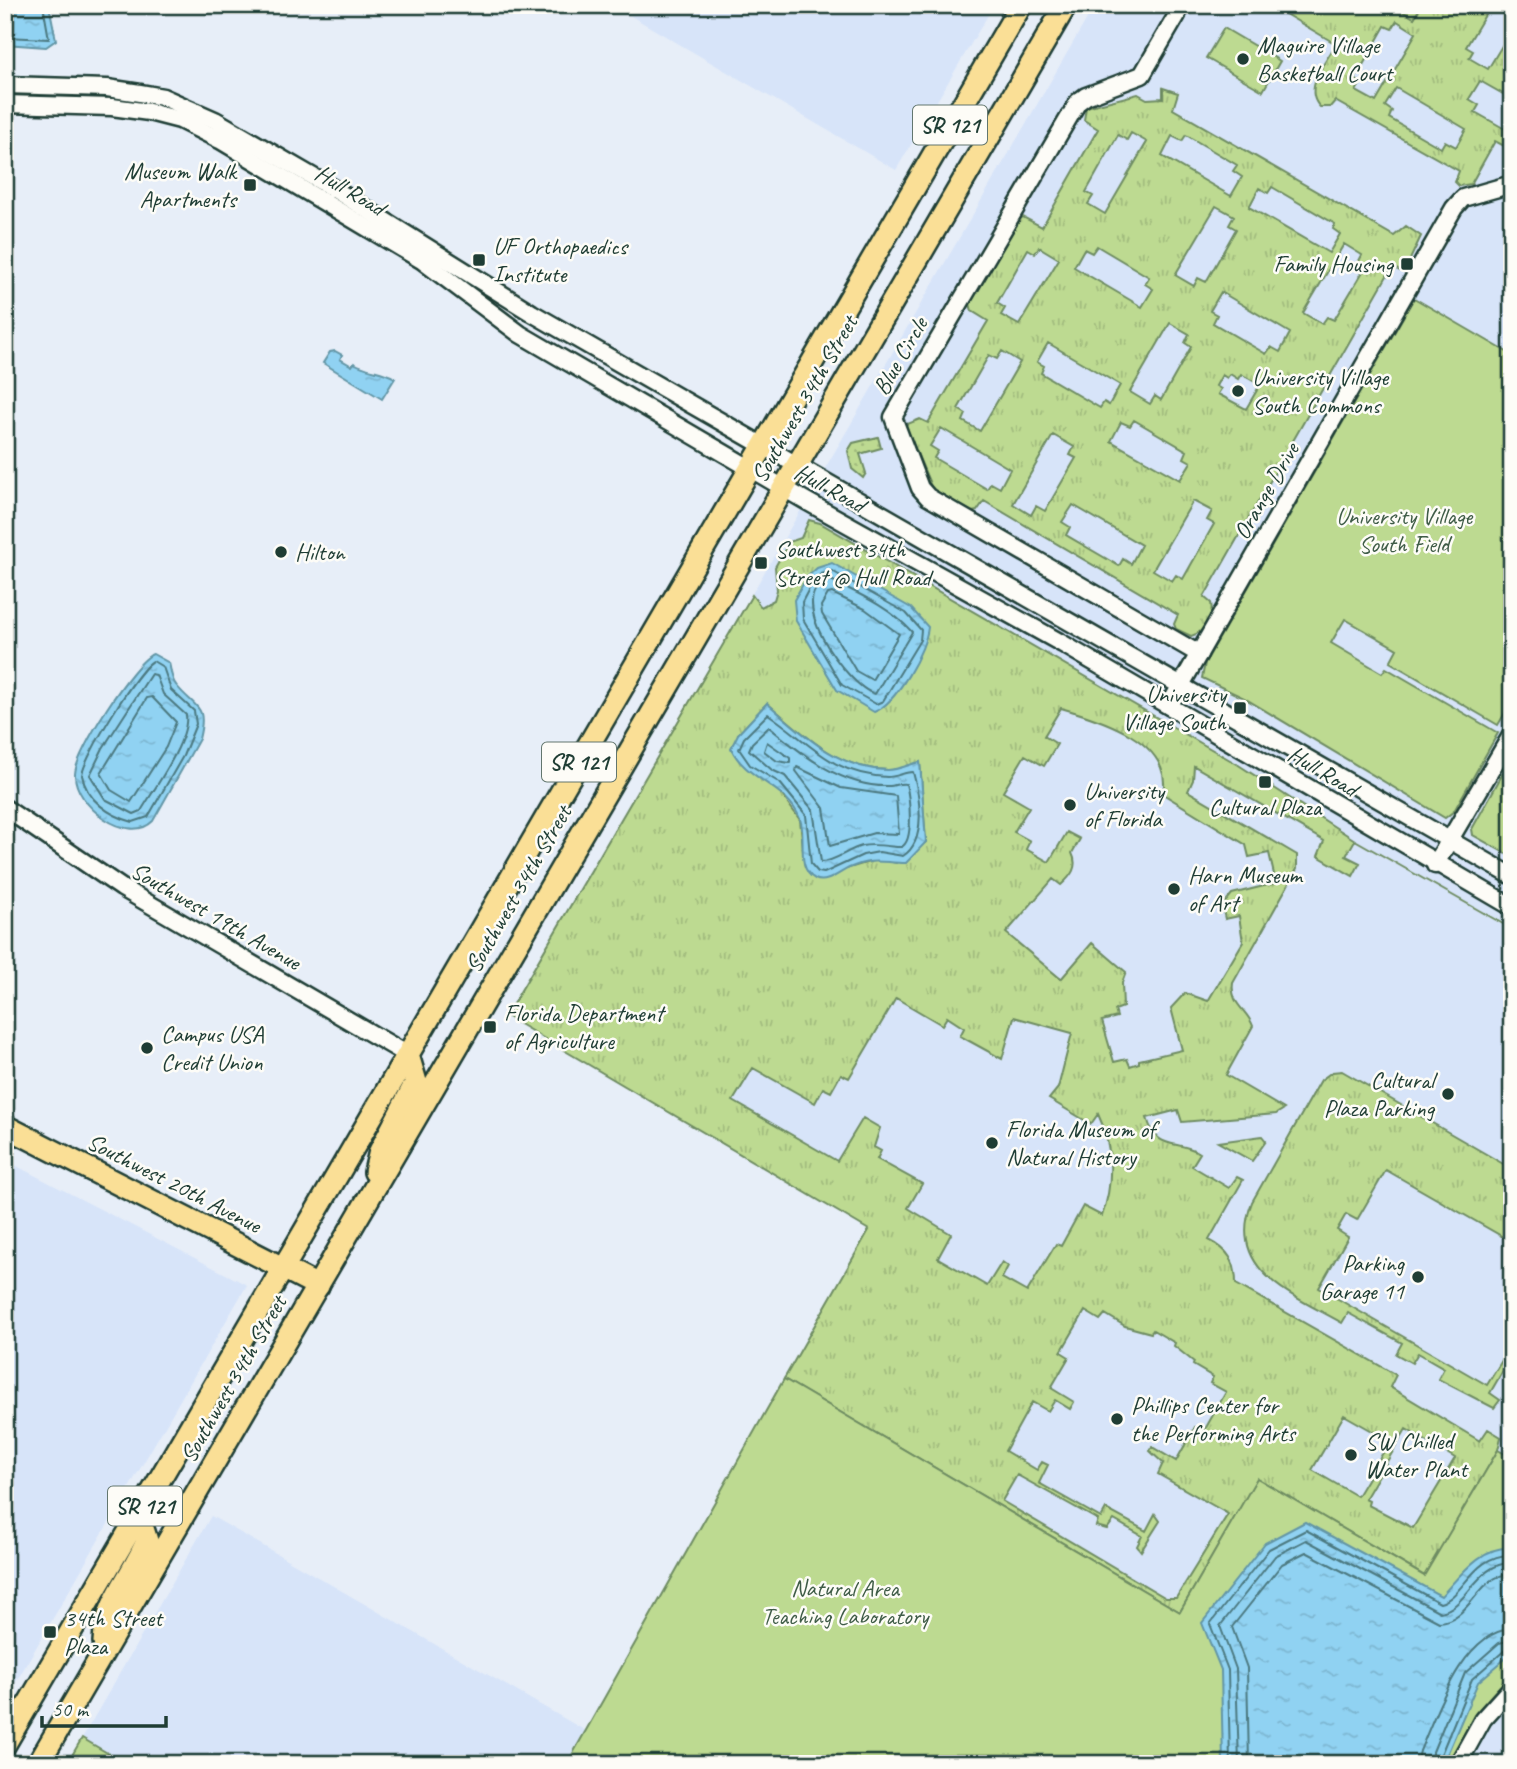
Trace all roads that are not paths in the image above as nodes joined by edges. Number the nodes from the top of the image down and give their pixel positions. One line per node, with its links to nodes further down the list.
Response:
1 (1021, 5): 7 (main road, Southwest 34th Street / SR 121)
2 (1066, 5): 8 (main road, Southwest 34th Street / SR 121)
3 (1179, 5): 11 (street, Blue Circle)
4 (5, 85): 7 (street, Hull Road)
5 (5, 104): 9 (street, Hull Road)
6 (1512, 184): 11 (street, Orange Drive)
7 (764, 446): 8 (street, Hull Road); 9 (main road, Southwest 34th Street / SR 121)
8 (797, 464): 10 (main road, Southwest 34th Street / SR 121); 12 (street, Hull Road)
9 (750, 469): 10 (street, Hull Road); 20 (main road, Southwest 34th Street / SR 121)
10 (783, 488): 13 (street, Hull Road); 22 (main road, Southwest 34th Street / SR 121)
11 (1199, 654): 12 (street, Orange Drive)
12 (1181, 685): 13 (street, Orange Drive); 16 (street, Hull Road)
13 (1169, 706): 17 (street, Hull Road)
14 (1512, 734): 16 (street)
15 (5, 808): 20 (street, Southwest 19th Avenue)
16 (1450, 841): 17 (street); 18 (street, Hull Road)
17 (1435, 865): 19 (street, Hull Road)
18 (1512, 876)
19 (1512, 907)
20 (408, 1055): 22 (main road); 23 (main road, Southwest 34th Street / SR 121)
21 (5, 1126): 23 (main road, Southwest 20th Avenue)
22 (372, 1192): 24 (main road, Southwest 34th Street / SR 121)
23 (284, 1270): 24 (main road, Southwest 20th Avenue); 25 (main road, Southwest 34th Street / SR 121)
24 (318, 1286): 26 (main road, Southwest 34th Street / SR 121)
25 (139, 1516): 26 (main road); 28 (main road, Southwest 34th Street / SR 121)
26 (104, 1651): 29 (main road, Southwest 34th Street / SR 121)
27 (1512, 1688): 30 (street)
28 (5, 1744)
29 (38, 1764)
30 (1458, 1764)

